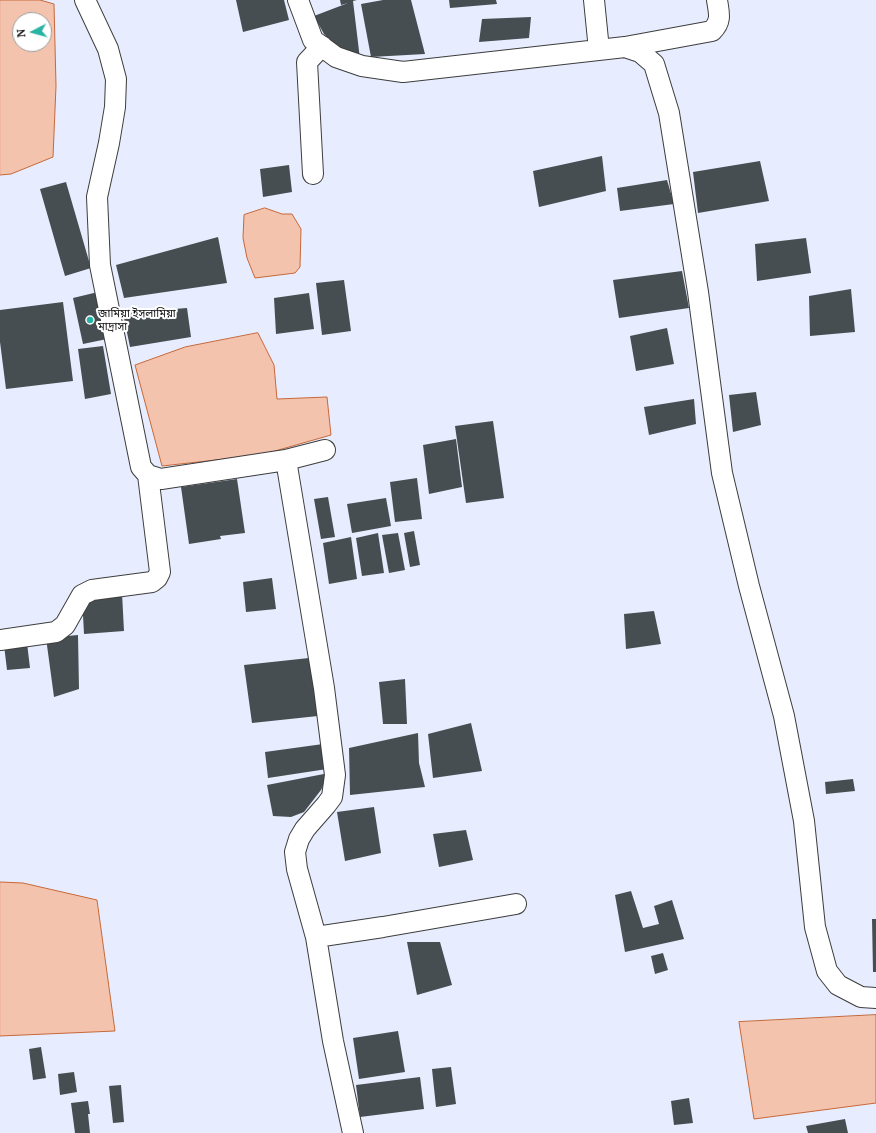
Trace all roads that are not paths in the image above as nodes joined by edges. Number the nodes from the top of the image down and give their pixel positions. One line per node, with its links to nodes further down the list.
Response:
1 (85, 0): 11 (street)
2 (298, 0): 5 (street)
3 (594, 0): 7 (street)
4 (717, 0): 6 (street)
5 (322, 46): 7 (street); 8 (street)
6 (625, 47): 7 (street); 15 (street)
7 (599, 50)
8 (313, 174)
9 (325, 450): 10 (street)
10 (286, 460): 11 (street); 14 (street)
11 (148, 475): 12 (street)
12 (0, 640)
13 (516, 904): 14 (street)
14 (316, 937): 16 (street)
15 (876, 998)
16 (352, 1132)

